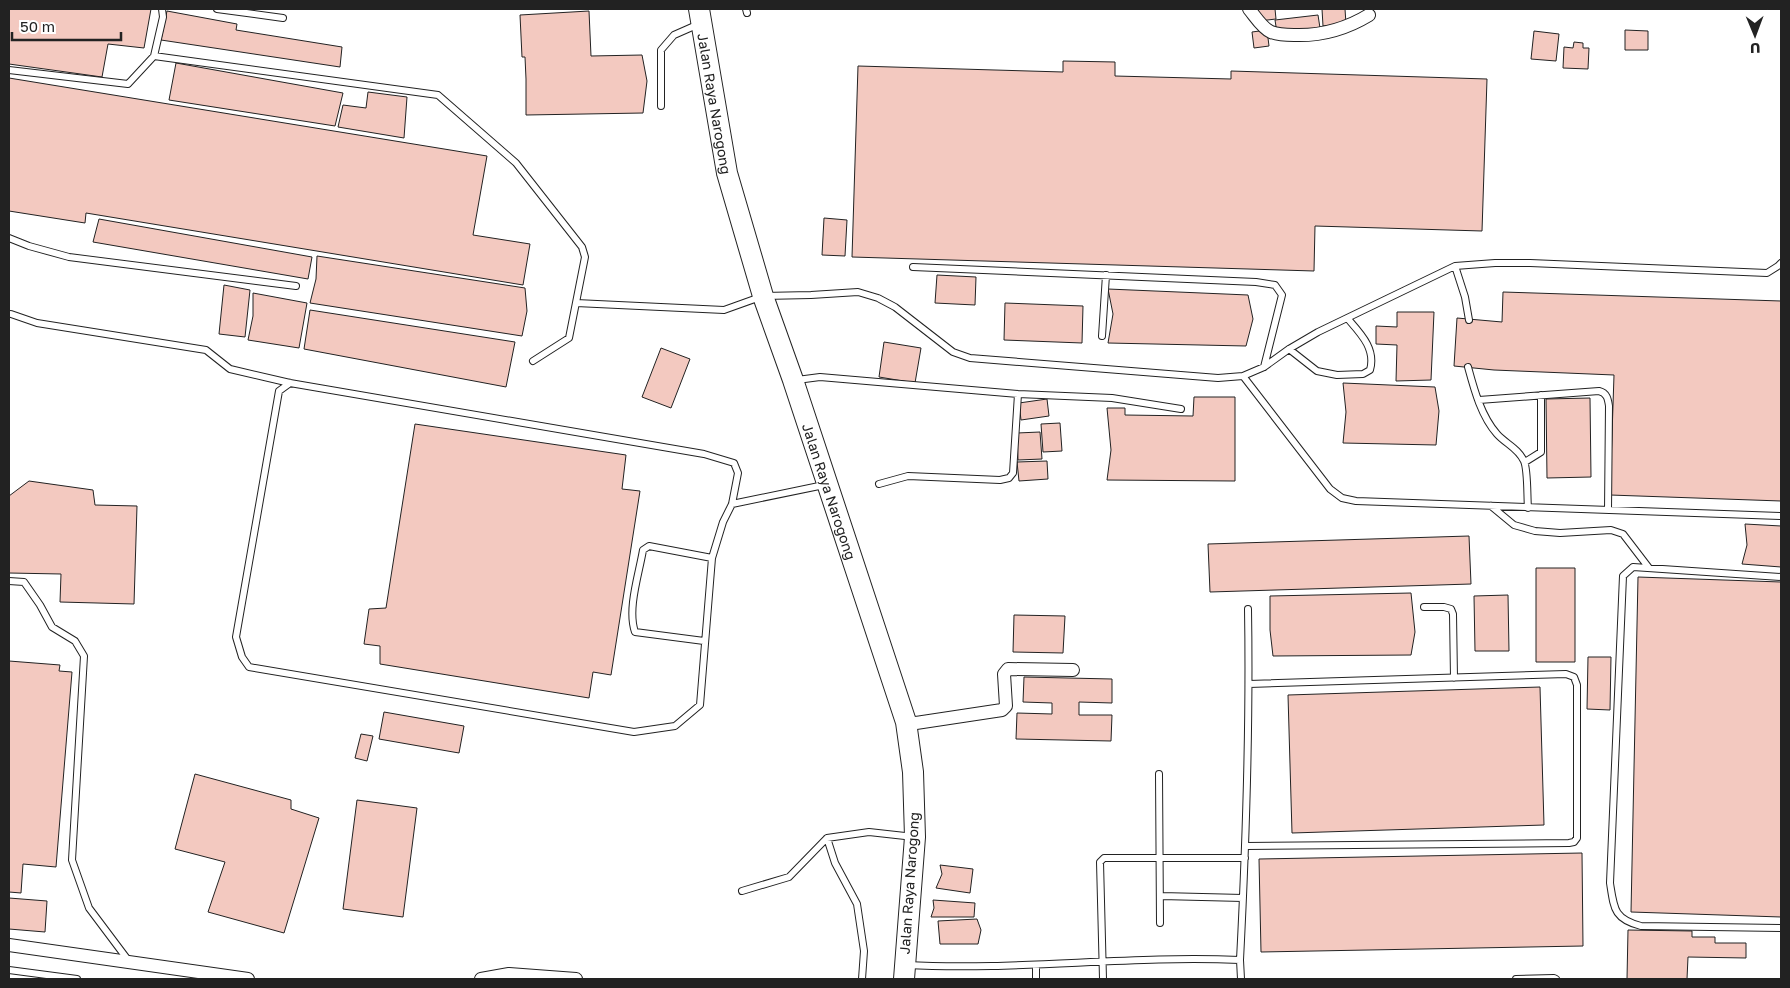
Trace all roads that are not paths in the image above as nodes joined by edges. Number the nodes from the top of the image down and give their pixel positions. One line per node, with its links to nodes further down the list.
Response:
1 (162, 9): 7 (lane)
2 (217, 9): 6 (lane)
3 (1249, 9): 4 (street)
4 (1369, 15)
5 (701, 16): 9 (lane); 16 (main road, Jalan Raya Narogong)
6 (283, 18)
7 (154, 56): 8 (lane); 17 (lane)
8 (9, 70)
9 (662, 106)
10 (9, 238): 15 (lane)
11 (1781, 263): 12 (lane)
12 (1455, 266): 19 (lane); 20 (lane)
13 (913, 267): 14 (lane)
14 (1106, 275): 21 (lane); 24 (lane)
15 (296, 286)
16 (763, 296): 17 (lane); 26 (lane); 27 (main road, Jalan Raya Narogong)
17 (576, 303): 23 (lane)
18 (11, 314): 28 (lane)
19 (1348, 319): 22 (lane); 22 (lane)
20 (1469, 320)
21 (1102, 336)
22 (1289, 349): 24 (lane)
23 (532, 361)
24 (1264, 366): 26 (lane)
25 (1468, 367): 31 (lane)
26 (1243, 376): 37 (lane)
27 (793, 380): 29 (lane); 34 (main road, Jalan Raya Narogong)
28 (290, 383): 36 (lane); 47 (lane)
29 (1018, 394): 32 (lane); 35 (lane)
30 (1541, 395): 31 (lane); 33 (lane); 39 (lane)
31 (1479, 400): 33 (lane)
32 (1181, 409)
33 (1525, 462): 38 (lane)
34 (827, 484): 36 (lane); 51 (main road, Jalan Raya Narogong)
35 (879, 484)
36 (732, 504): 41 (lane)
37 (1491, 506): 38 (lane); 42 (lane)
38 (1528, 508): 39 (lane)
39 (1608, 510): 40 (lane)
40 (1781, 516)
41 (712, 558): 47 (lane); 47 (lane)
42 (1649, 568): 43 (lane); 62 (lane)
43 (1781, 577)
44 (9, 582): 65 (lane)
45 (1424, 607): 49 (lane)
46 (1248, 608): 50 (lane)
47 (704, 641)
48 (1073, 670): 51 (street)
49 (1454, 678): 50 (lane); 55 (lane)
50 (1249, 684): 55 (lane)
51 (906, 722): 53 (main road, Jalan Raya Narogong)
52 (1159, 774): 56 (lane)
53 (915, 837): 54 (lane); 69 (main road, Jalan Raya Narogong)
54 (827, 838): 58 (lane); 74 (lane)
55 (1246, 846): 57 (lane)
56 (1159, 858): 57 (lane); 59 (lane); 66 (lane)
57 (1245, 858): 60 (lane)
58 (742, 891)
59 (1161, 896): 60 (lane); 61 (lane)
60 (1243, 898): 64 (lane)
61 (1160, 923)
62 (1781, 928)
63 (9, 945): 65 (street)
64 (1240, 960): 66 (lane); 77 (lane)
65 (128, 961): 71 (street)
66 (1102, 962): 67 (lane); 76 (lane)
67 (1036, 965): 69 (lane); 75 (lane)
68 (9, 970): 70 (lane)
69 (904, 972)
70 (78, 979)
71 (248, 979)
72 (481, 979): 73 (street)
73 (576, 979)
74 (862, 979)
75 (1036, 979)
76 (1102, 979)
77 (1241, 979)
78 (1516, 979): 79 (lane)
79 (1556, 979)

